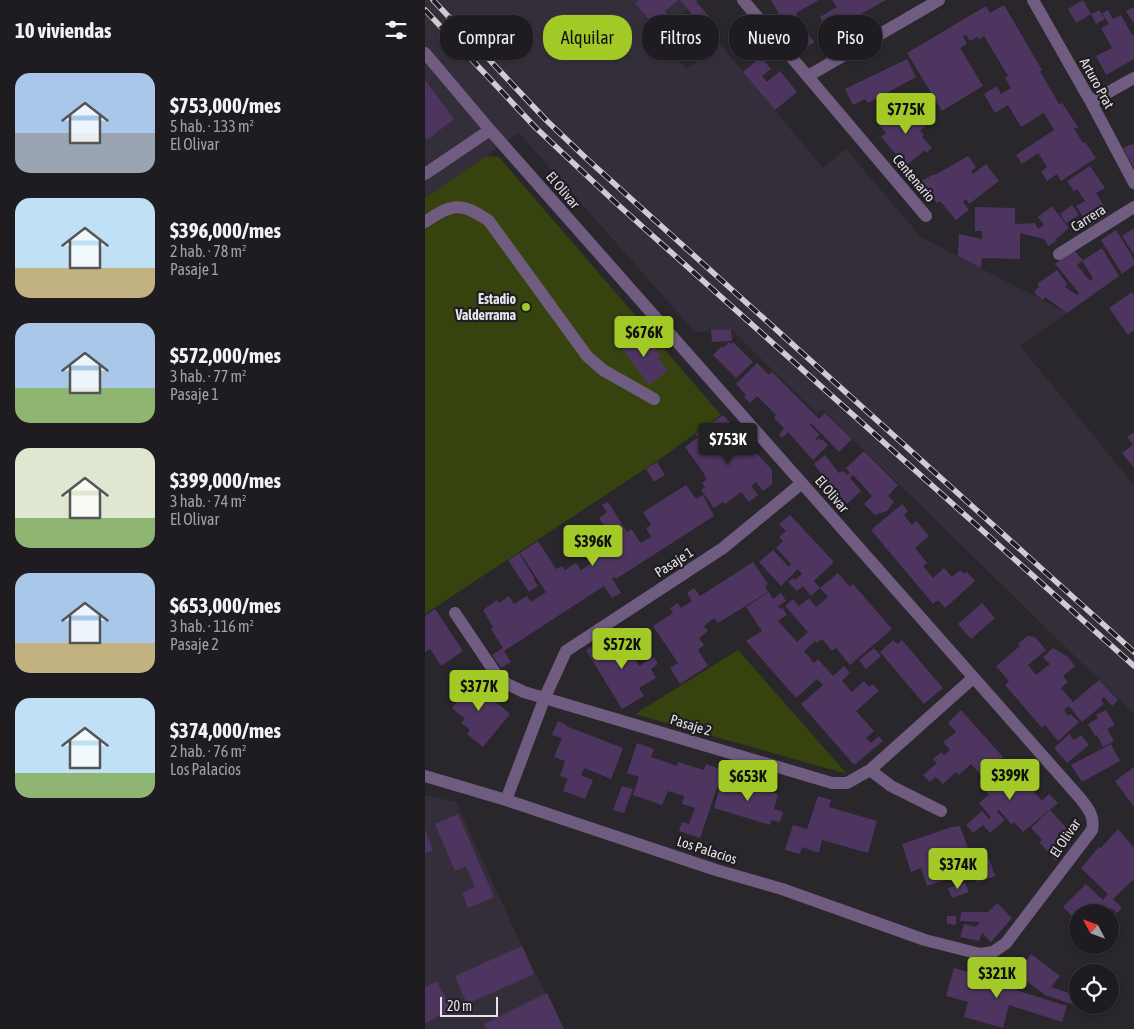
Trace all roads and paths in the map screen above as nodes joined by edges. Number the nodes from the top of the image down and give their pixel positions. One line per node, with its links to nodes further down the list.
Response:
1 (743, 0): 5 (street, Centenario)
2 (939, 0): 5 (street)
3 (1033, 0): 7 (street, Arturo Prat)
4 (425, 53): 8 (street, El Olivar)
5 (808, 76): 12 (street, Centenario)
6 (1134, 78): 7 (street)
7 (1091, 102): 10 (street, Arturo Prat)
8 (490, 130): 9 (street); 16 (street, El Olivar)
9 (425, 174)
10 (1134, 183)
11 (1134, 207): 14 (street, Carrera)
12 (927, 216)
13 (425, 222): 15 (street)
14 (1059, 254)
15 (654, 399)
16 (802, 483): 18 (street, El Olivar); 19 (street, Pasaje 1)
17 (455, 613): 19 (street, Pasaje 2)
18 (973, 678): 20 (street, Pasaje 2); 24 (street, El Olivar)
19 (545, 697): 20 (street, Pasaje 2); 22 (street, Pasaje 1)
20 (870, 770): 23 (street)
21 (425, 776): 22 (street, Los Palacios)
22 (506, 800): 24 (street, Los Palacios)
23 (941, 811)
24 (980, 954)

